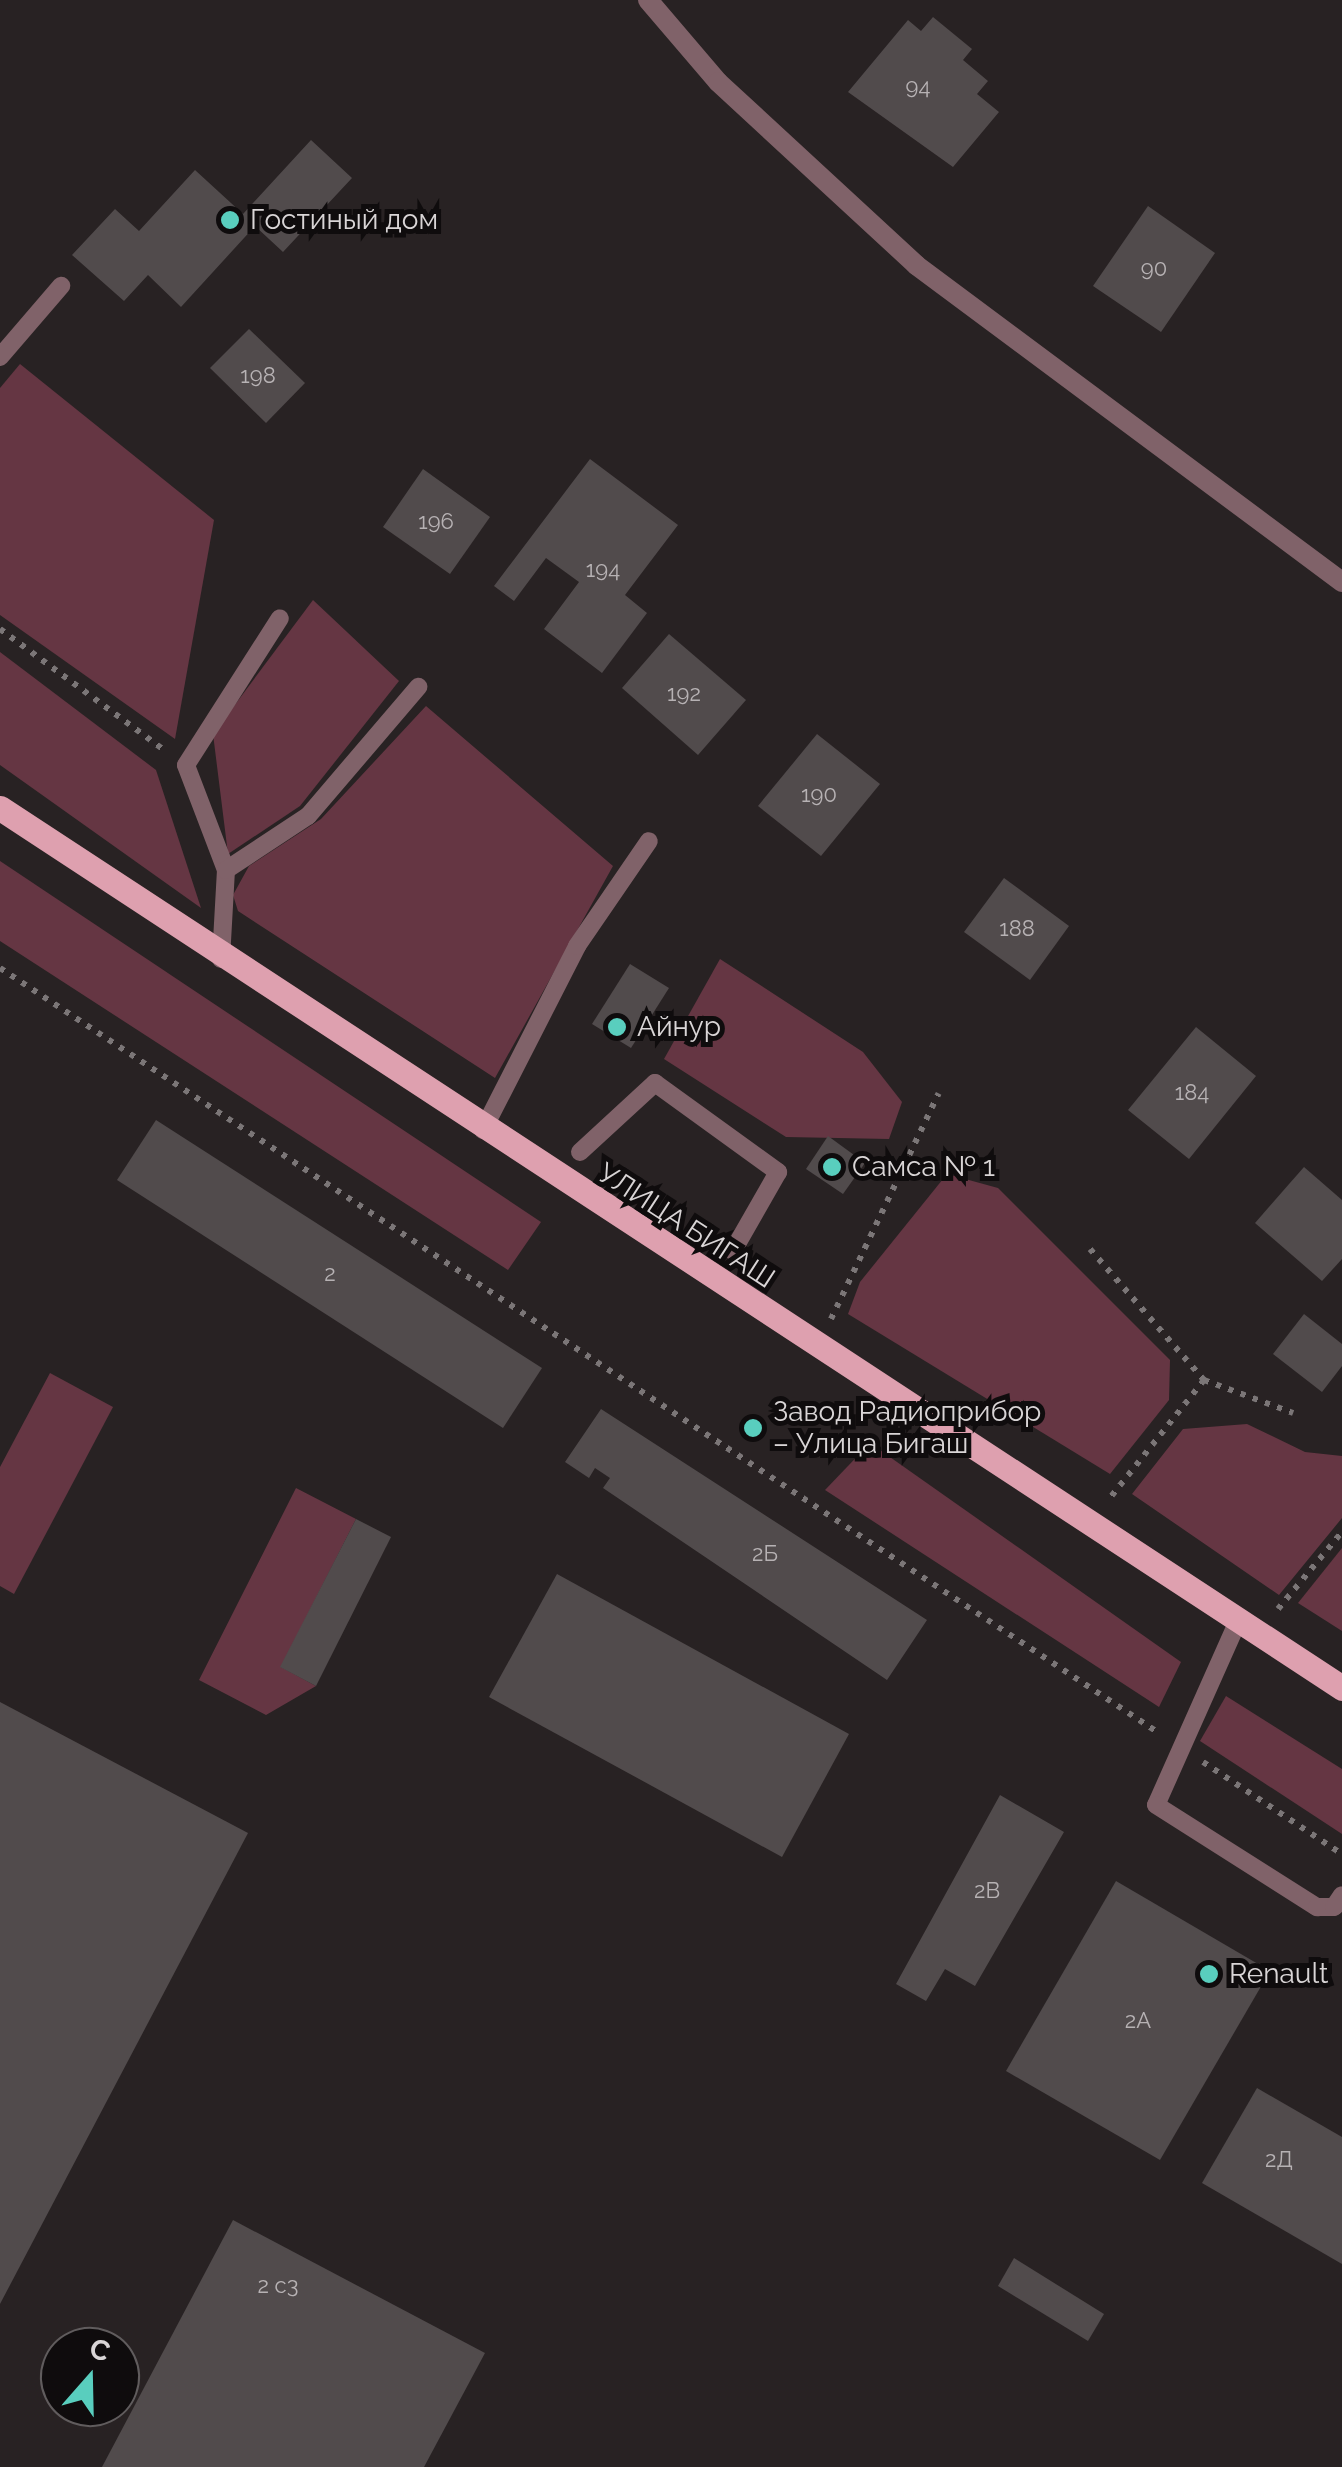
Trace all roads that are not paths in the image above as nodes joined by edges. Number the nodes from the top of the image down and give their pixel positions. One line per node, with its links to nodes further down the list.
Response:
1 (648, 0): 4 (street)
2 (61, 286): 3 (lane)
3 (0, 357)
4 (1342, 582)
5 (280, 618): 9 (lane)
6 (418, 687): 9 (lane)
7 (0, 808): 10 (main road, УЛИЦА БИГАШ)
8 (649, 841): 11 (lane)
9 (226, 870): 10 (lane)
10 (222, 959): 11 (main road, УЛИЦА БИГАШ)
11 (483, 1130): 14 (main road, УЛИЦА БИГАШ)
12 (580, 1152): 13 (lane)
13 (732, 1252)
14 (1248, 1627): 15 (main road, УЛИЦА БИГАШ); 16 (lane)
15 (1342, 1688)
16 (1342, 1895)

